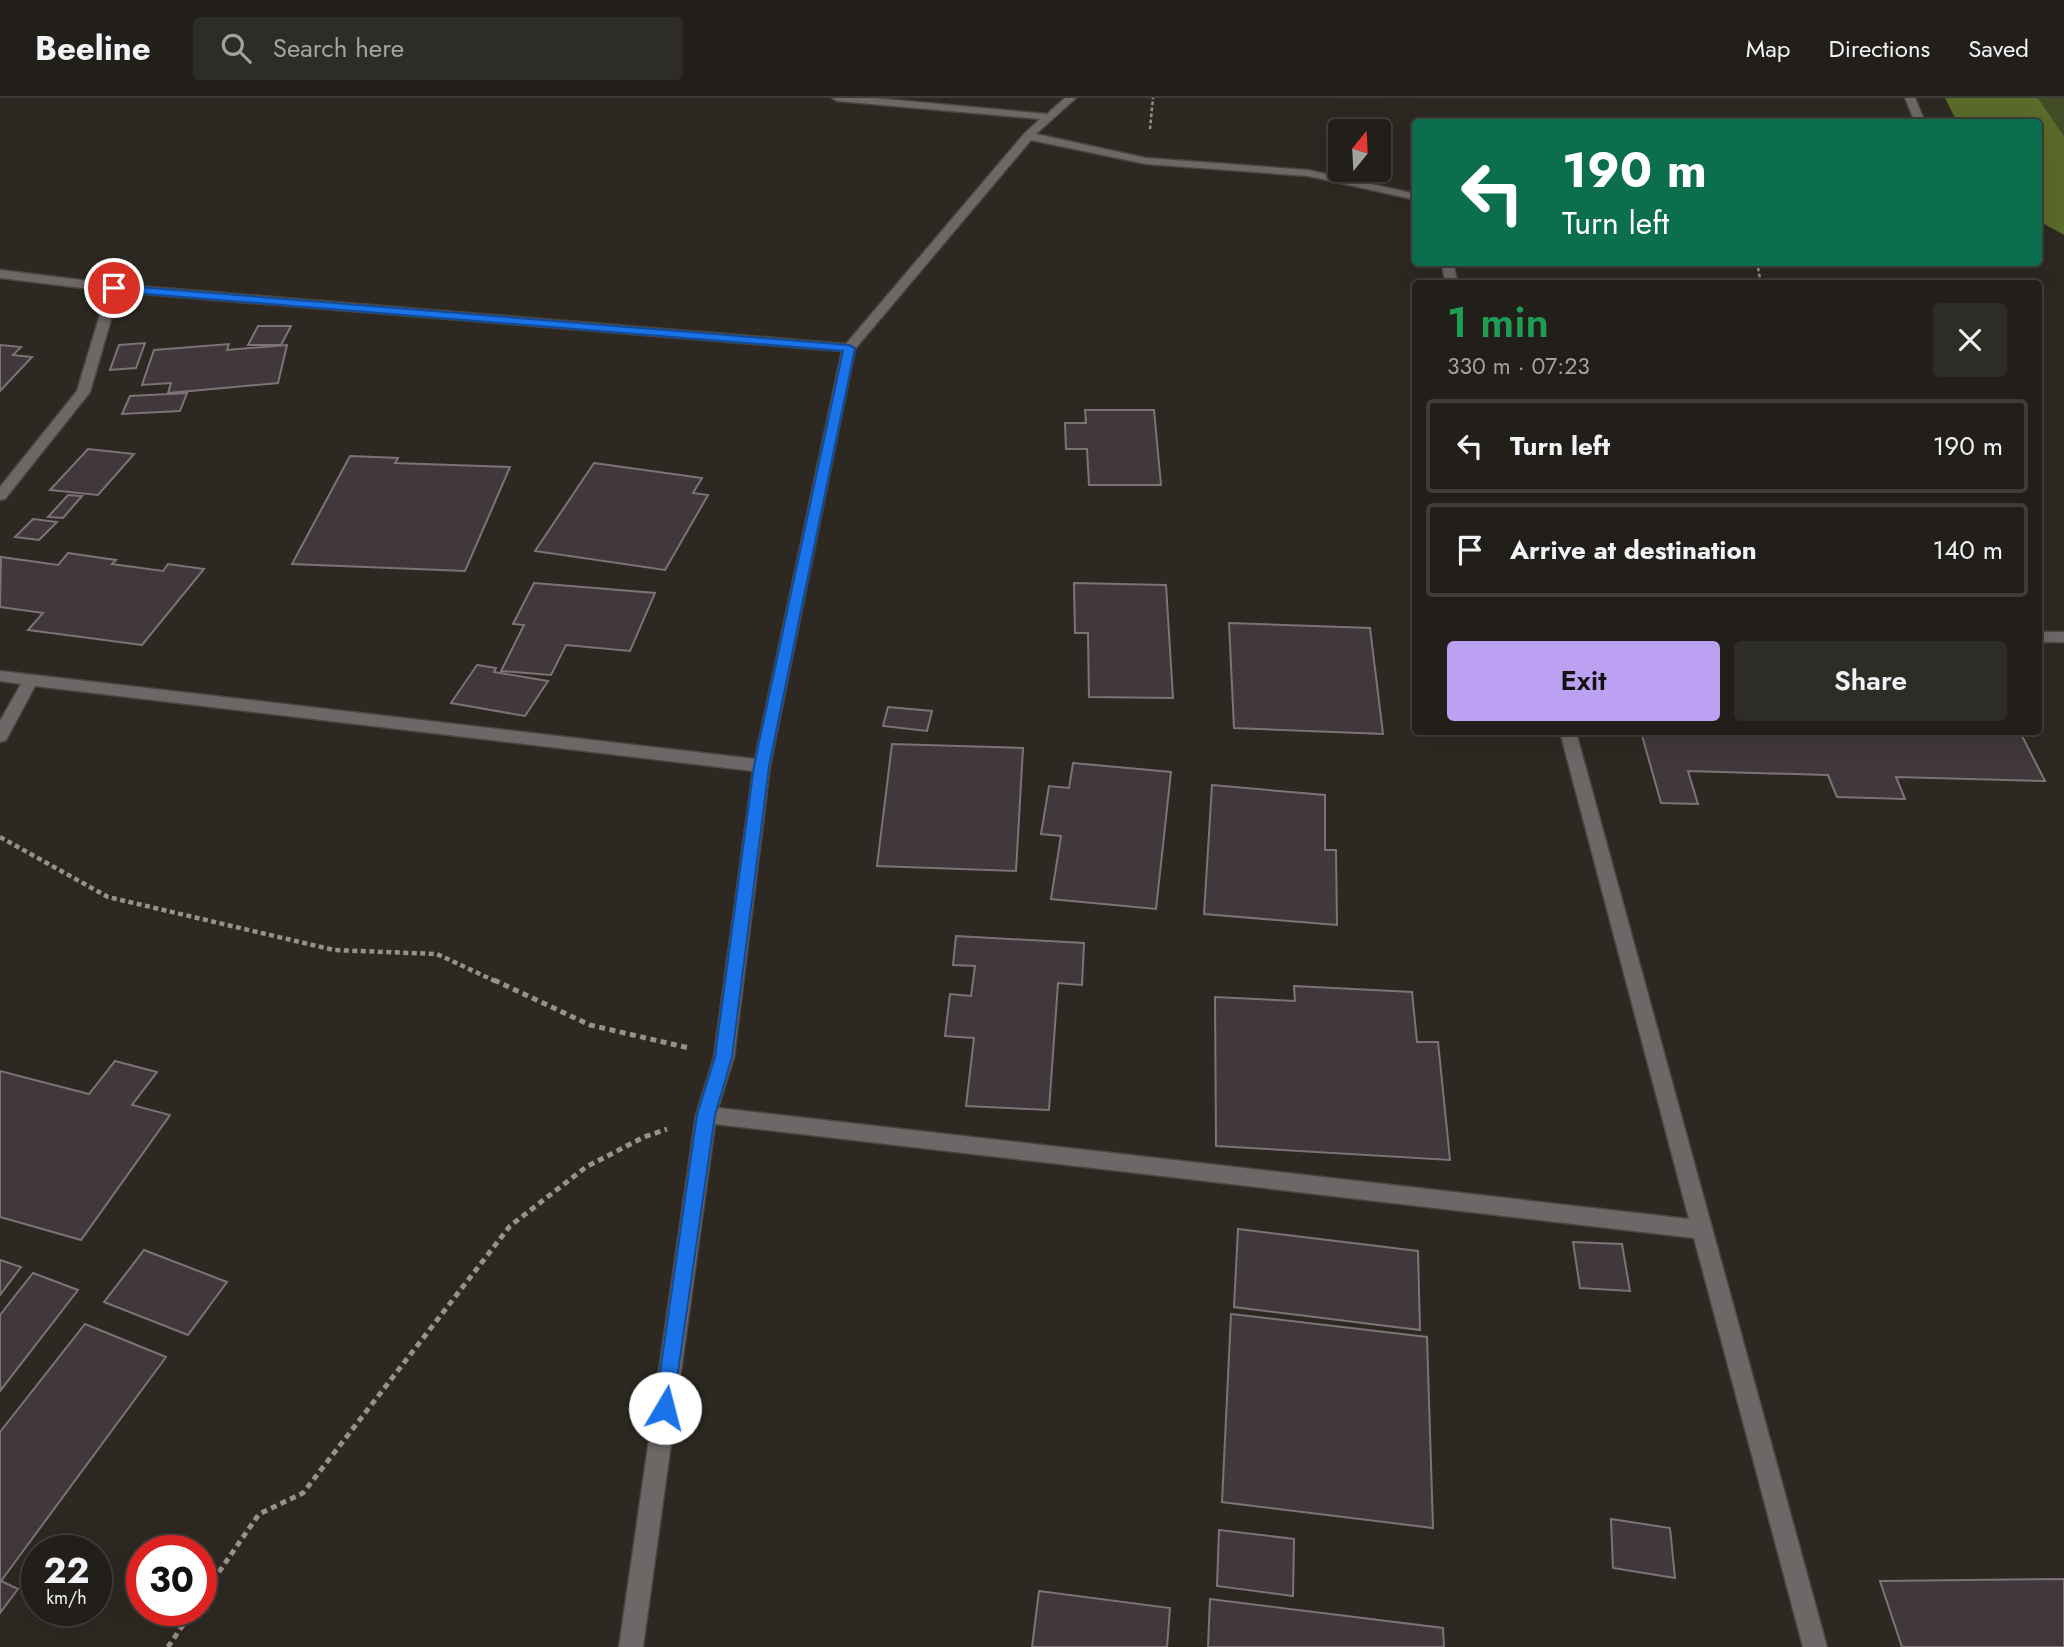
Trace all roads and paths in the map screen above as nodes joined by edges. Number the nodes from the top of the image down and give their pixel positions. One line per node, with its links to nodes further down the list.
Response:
1 (837, 98): 4 (street)
2 (1071, 98): 4 (street)
3 (1910, 98): 5 (street)
4 (1051, 117): 6 (street)
5 (1919, 119)
6 (1028, 136): 7 (street); 10 (street)
7 (1412, 196)
8 (0, 274): 9 (street)
9 (114, 288): 10 (street); 11 (street)
10 (849, 348): 18 (street)
11 (0, 496)
12 (2042, 637): 13 (street)
13 (2064, 637)
14 (0, 676): 15 (street)
15 (30, 681): 17 (street); 18 (street)
16 (1569, 735): 22 (street)
17 (0, 736)
18 (762, 766): 20 (street)
19 (0, 837): 20 (path)
20 (724, 1057): 21 (street)
21 (706, 1115): 22 (street); 23 (path); 26 (street)
22 (1700, 1229): 27 (street)
23 (217, 1575)
24 (182, 1626): 25 (path)
25 (168, 1647)
26 (631, 1647)
27 (1815, 1647)

